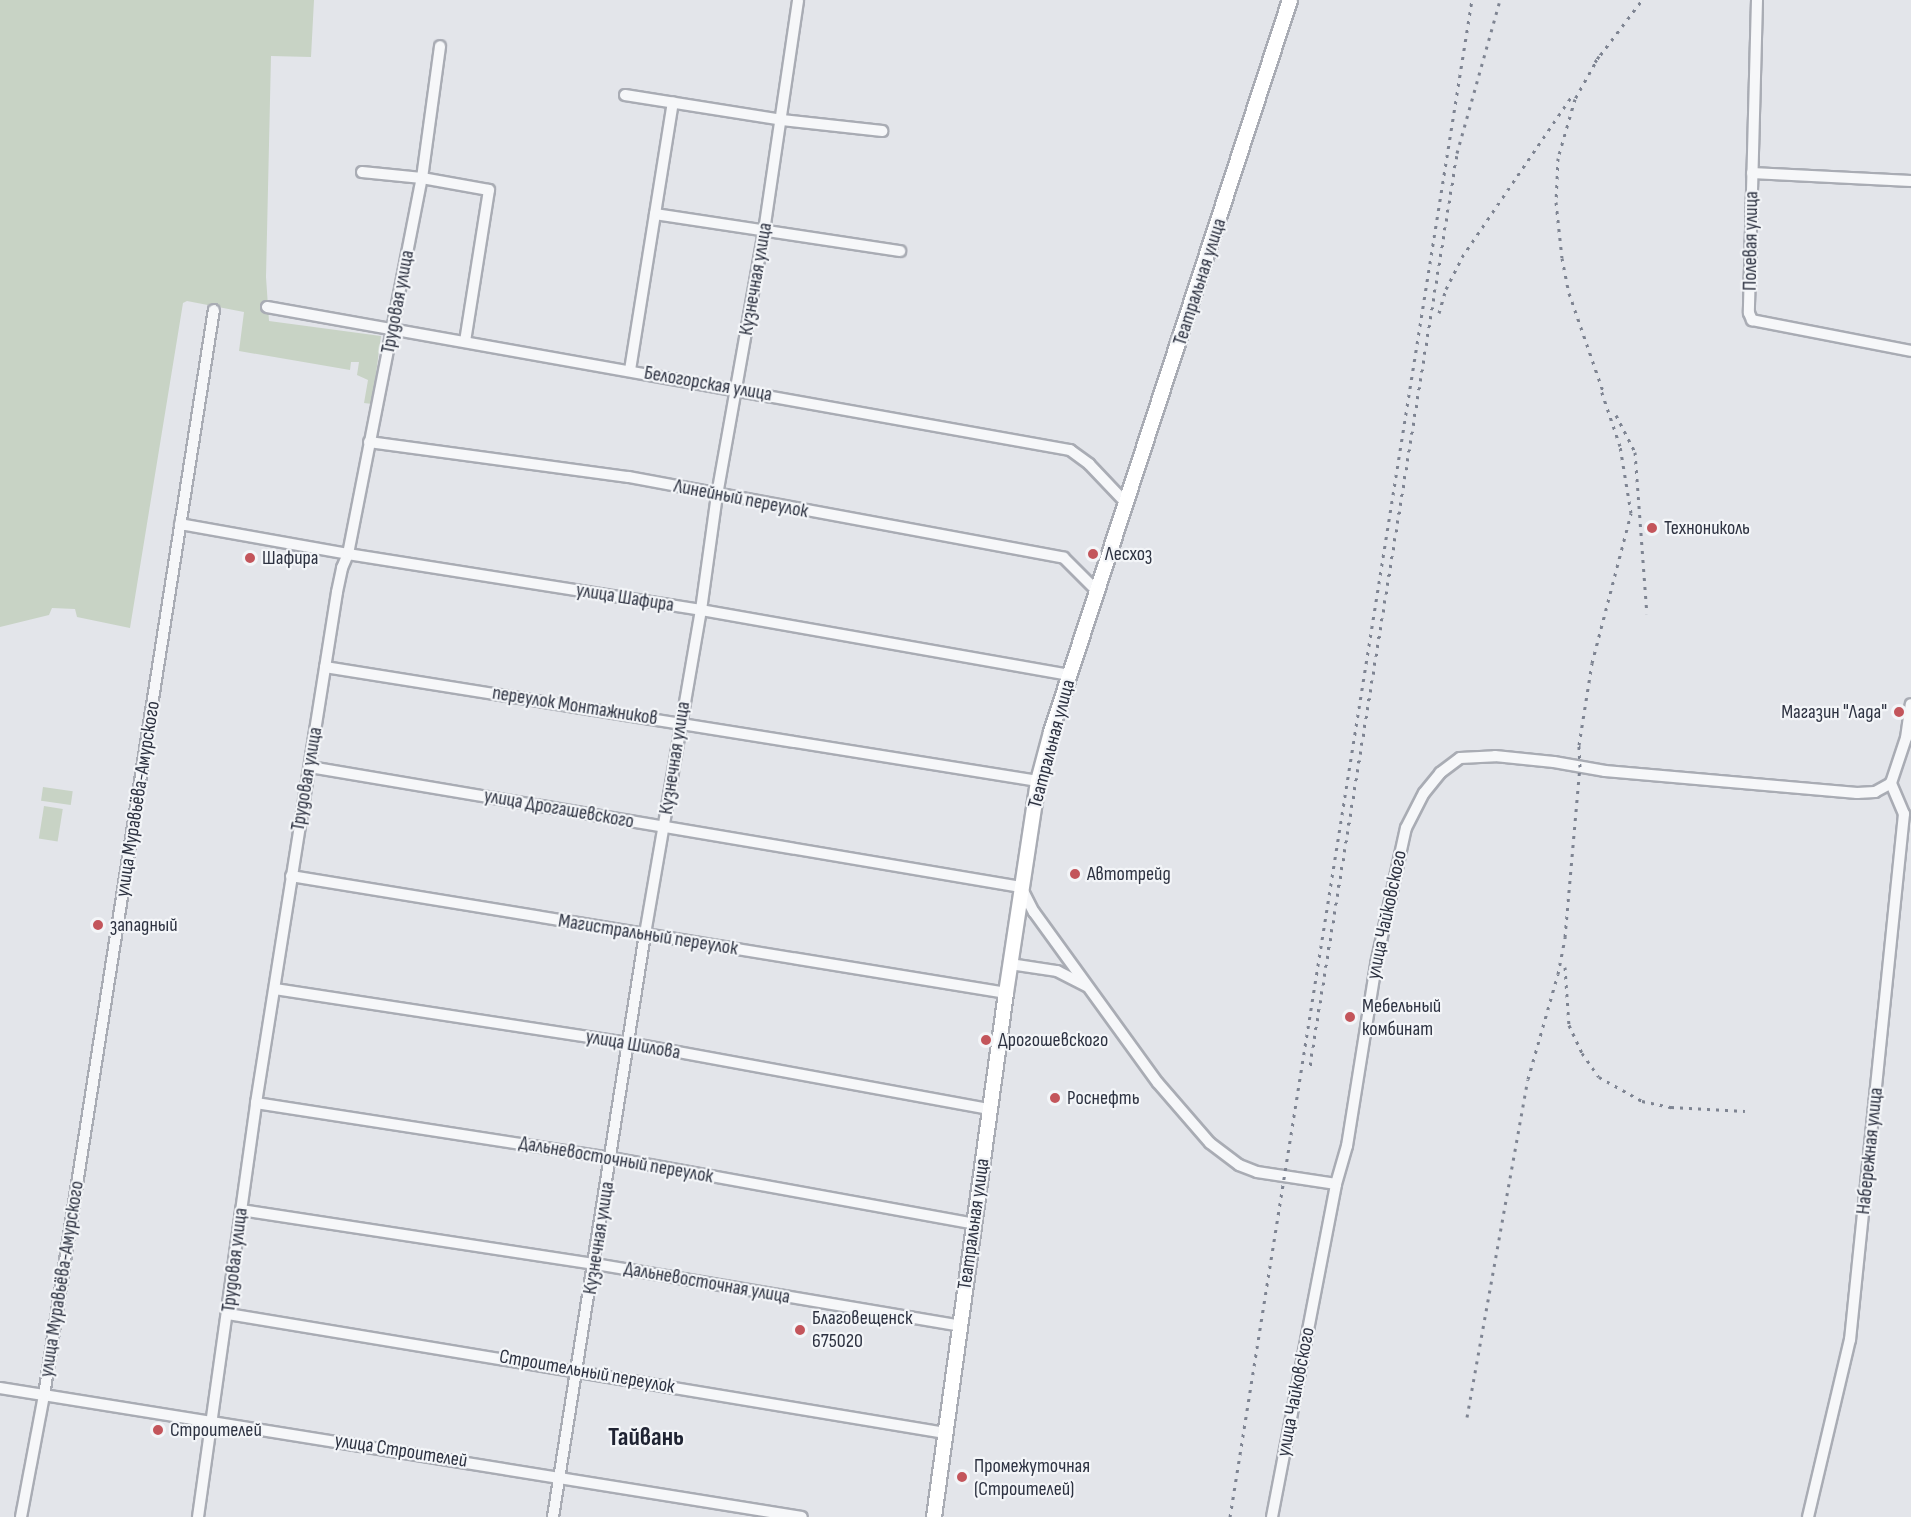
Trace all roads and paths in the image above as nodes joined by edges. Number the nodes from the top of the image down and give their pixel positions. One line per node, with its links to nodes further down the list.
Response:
1 (798, 0): 7 (street, Кузнечная улица)
2 (1290, 0): 25 (main road, Театральная улица)
3 (1757, 0): 10 (street, Полевая улица)
4 (440, 46): 11 (street, Трудовая улица)
5 (625, 95): 6 (street)
6 (673, 102): 7 (street); 13 (street)
7 (782, 120): 8 (street); 14 (street, Кузнечная улица)
8 (882, 131)
9 (362, 172): 11 (street)
10 (1752, 173): 12 (street); 20 (street, Полевая улица)
11 (422, 178): 18 (street, Трудовая улица); 19 (street)
12 (1911, 181)
13 (656, 214): 14 (street); 21 (street)
14 (765, 231): 15 (street); 22 (street, Кузнечная улица)
15 (900, 251)
16 (267, 307): 18 (street, Белогорская улица)
17 (214, 310): 26 (street, улица Муравьёва-Амурского)
18 (393, 328): 19 (street, Белогорская улица); 23 (street, Трудовая улица)
19 (465, 341): 21 (street, Белогорская улица)
20 (1911, 351)
21 (630, 370): 22 (street, Белогорская улица)
22 (737, 389): 24 (street, Кузнечная улица); 25 (street, Белогорская улица)
23 (369, 442): 24 (street, Линейный переулок); 27 (street, Трудовая улица)
24 (717, 495): 28 (street, Линейный переулок); 29 (street, Кузнечная улица)
25 (1127, 504): 28 (main road, Театральная улица)
26 (180, 524): 27 (street, улица Шафира); 57 (street, улица Муравьёва-Амурского)
27 (348, 554): 29 (street, улица Шафира); 30 (street, Трудовая улица)
28 (1098, 592): 31 (main road, Театральная улица)
29 (701, 610): 31 (street, улица Шафира); 33 (street, Кузнечная улица)
30 (325, 667): 33 (street, переулок Монтажников); 34 (street, Трудовая улица)
31 (1070, 675): 35 (main road, Театральная улица)
32 (1911, 704): 36 (street)
33 (680, 722): 35 (street, переулок Монтажников); 37 (street, Кузнечная улица)
34 (310, 767): 37 (street, улица Дрогашевского); 38 (street, Трудовая улица)
35 (1038, 782): 39 (main road, Театральная улица)
36 (1891, 783): 49 (street, улица Чайковского); 67 (street, Набережная улица)
37 (664, 827): 39 (street, улица Дрогашевского); 40 (street, Кузнечная улица)
38 (291, 876): 40 (street, Магистральный переулок); 42 (street, Трудовая улица)
39 (1021, 887): 41 (main road, Театральная улица); 43 (street)
40 (645, 934): 44 (street, Магистральный переулок); 45 (street, Кузнечная улица)
41 (1010, 964): 43 (street); 44 (main road, Театральная улица)
42 (275, 989): 45 (street, улица Шилова); 46 (street, Трудовая улица)
43 (1090, 989): 49 (street)
44 (1006, 993): 47 (main road, Театральная улица)
45 (629, 1043): 47 (street, улица Шилова); 48 (street, Кузнечная улица)
46 (256, 1103): 48 (street, Дальневосточный переулок); 50 (street, Трудовая улица)
47 (990, 1109): 51 (main road, Театральная улица)
48 (612, 1158): 51 (street, Дальневосточный переулок); 52 (street, Кузнечная улица)
49 (1336, 1184): 66 (street, улица Чайковского)
50 (241, 1210): 52 (street, Дальневосточная улица); 53 (street, Трудовая улица)
51 (974, 1224): 54 (main road, Театральная улица)
52 (595, 1264): 54 (street, Дальневосточная улица); 55 (street, Кузнечная улица)
53 (228, 1314): 55 (street, Строительный переулок); 58 (street, Трудовая улица)
54 (960, 1326): 59 (main road, Театральная улица)
55 (577, 1370): 59 (street, Строительный переулок); 60 (street, Кузнечная улица)
56 (0, 1388): 57 (street, улица Строителей)
57 (44, 1395): 58 (street, улица Строителей); 61 (street)
58 (210, 1421): 60 (street, улица Строителей); 62 (street, Трудовая улица)
59 (945, 1434): 65 (main road, Театральная улица)
60 (559, 1476): 63 (street, Кузнечная улица); 64 (street, улица Строителей)
61 (21, 1517)
62 (198, 1517)
63 (553, 1517)
64 (802, 1517)
65 (934, 1517)
66 (1272, 1517)
67 (1808, 1517)

